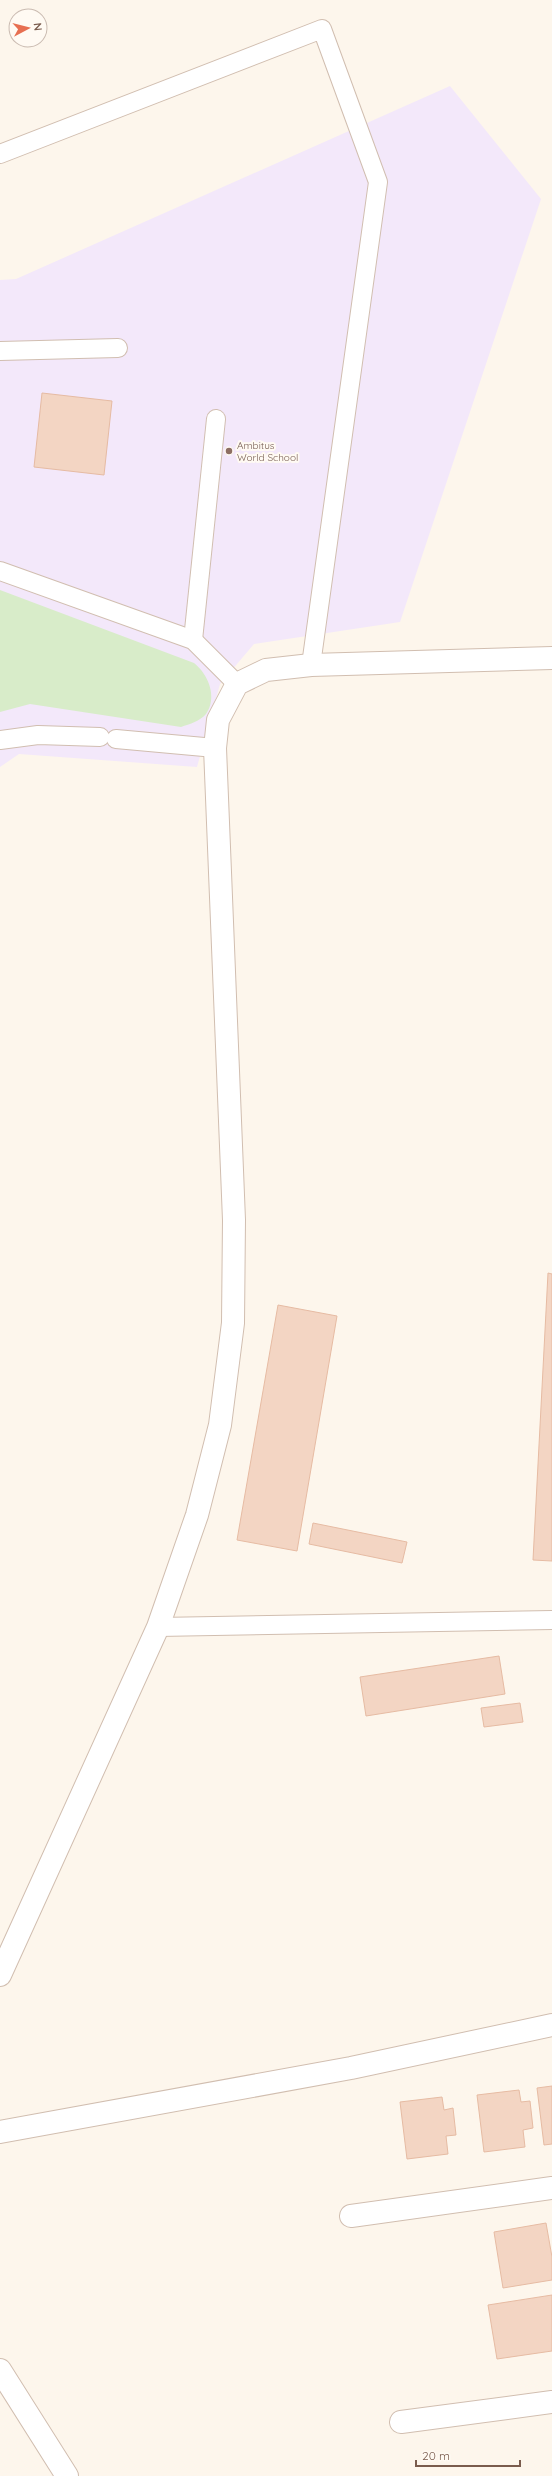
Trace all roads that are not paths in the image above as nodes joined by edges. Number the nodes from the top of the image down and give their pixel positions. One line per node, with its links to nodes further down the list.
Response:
1 (0, 154): 8 (lane)
2 (118, 348): 3 (lane)
3 (0, 351)
4 (216, 419): 6 (lane)
5 (0, 571): 6 (lane)
6 (193, 640): 9 (lane)
7 (552, 658): 8 (street)
8 (311, 665): 9 (street)
9 (237, 684): 11 (street)
10 (0, 740): 11 (lane)
11 (215, 748): 13 (street)
12 (552, 1620): 13 (lane)
13 (158, 1627): 14 (street)
14 (0, 1974)
15 (552, 2025): 16 (street)
16 (0, 2132)
17 (552, 2188): 18 (street)
18 (351, 2216)
19 (0, 2370): 22 (street)
20 (552, 2402): 21 (street)
21 (401, 2422)
22 (68, 2476)

